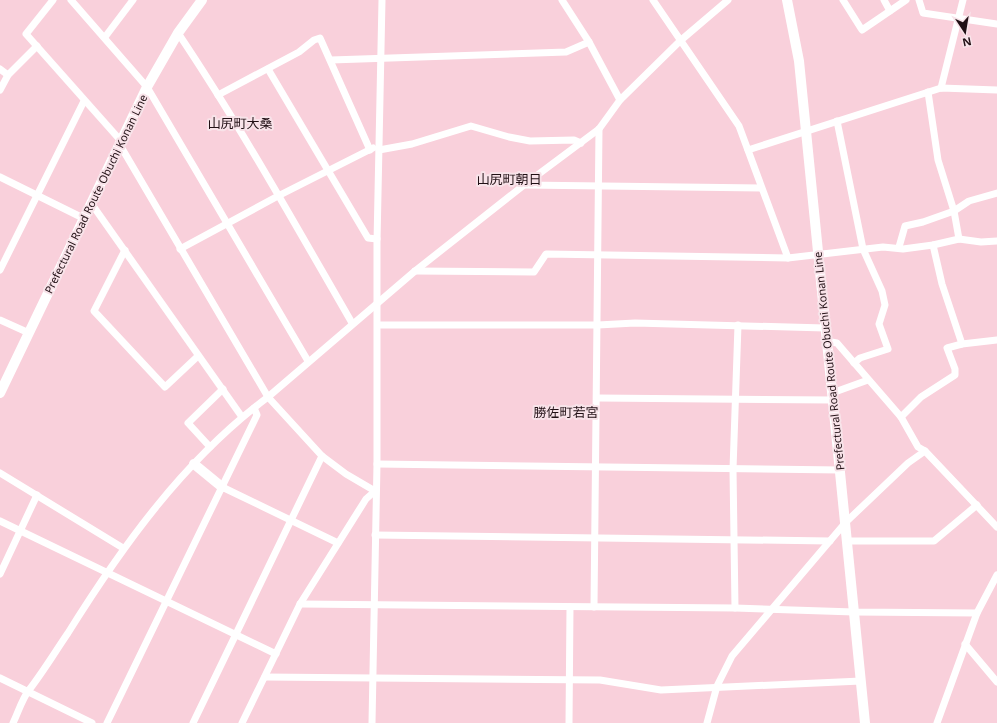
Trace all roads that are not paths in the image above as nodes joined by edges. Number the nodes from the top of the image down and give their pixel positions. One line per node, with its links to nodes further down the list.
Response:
1 (53, 0): 22 (street)
2 (72, 0): 19 (street)
3 (133, 0): 19 (street)
4 (202, 0): 18 (main road, Prefectural Road Route Obuchi Konan Line)
5 (382, 0): 23 (street)
6 (562, 0): 21 (street)
7 (653, 0): 20 (street)
8 (728, 0): 20 (street)
9 (786, 0): 38 (main road, Prefectural Road Route Obuchi Konan Line)
10 (843, 0): 15 (street)
11 (884, 0): 15 (street)
12 (906, 0): 15 (street)
13 (919, 0): 16 (street)
14 (963, 0): 16 (street)
15 (890, 11)
16 (958, 18): 17 (street); 29 (street)
17 (997, 24)
18 (178, 33): 28 (main road, Prefectural Road Route Obuchi Konan Line); 33 (street)
19 (105, 38): 28 (street)
20 (680, 41): 34 (street); 43 (street)
21 (588, 42): 23 (street); 34 (street)
22 (37, 46): 27 (street); 35 (street)
23 (381, 57): 24 (street); 41 (street)
24 (331, 60): 26 (street); 42 (street)
25 (0, 69): 27 (street)
26 (268, 69): 33 (street); 44 (street)
27 (8, 75): 30 (street)
28 (148, 86): 39 (main road, Prefectural Road Route Obuchi Konan Line); 55 (street)
29 (941, 88): 31 (street); 32 (street)
30 (0, 90)
31 (997, 90)
32 (928, 92): 36 (street); 53 (street)
33 (218, 95): 51 (street)
34 (620, 100): 37 (street)
35 (84, 101): 39 (street); 50 (street)
36 (837, 120): 38 (street); 62 (street)
37 (599, 129): 40 (street); 47 (street)
38 (805, 131): 43 (street); 64 (main road, Prefectural Road Route Obuchi Konan Line)
39 (120, 143): 52 (main road, Prefectural Road Route Obuchi Konan Line); 61 (street)
40 (581, 143): 41 (street); 46 (street)
41 (379, 148): 42 (street); 57 (street)
42 (370, 150): 44 (street)
43 (748, 150): 48 (street)
44 (329, 171): 51 (street); 57 (street)
45 (0, 177): 50 (street)
46 (524, 184): 47 (street); 68 (street)
47 (599, 185): 48 (street); 65 (street)
48 (761, 188): 66 (street)
49 (997, 193): 53 (street)
50 (37, 195): 54 (street); 67 (street)
51 (278, 196): 55 (street); 71 (street)
52 (91, 203): 54 (main road, Prefectural Road Route Obuchi Konan Line); 63 (street)
53 (954, 211): 56 (street); 60 (street)
54 (83, 218): 76 (main road, Prefectural Road Route Obuchi Konan Line)
55 (228, 223): 61 (street); 81 (street)
56 (959, 239): 58 (street); 59 (street)
57 (378, 240): 69 (street)
58 (997, 241)
59 (933, 245): 60 (street); 79 (street)
60 (899, 247): 62 (street)
61 (180, 249): 86 (street)
62 (864, 249): 64 (street); 82 (street)
63 (125, 250): 80 (street); 80 (street)
64 (818, 254): 66 (street); 75 (main road, Prefectural Road Route Obuchi Konan Line)
65 (598, 256): 66 (street); 68 (street); 74 (street)
66 (788, 258)
67 (0, 270)
68 (415, 270): 69 (street)
69 (377, 304): 71 (street); 72 (street)
70 (0, 320): 76 (street)
71 (352, 323): 81 (street)
72 (378, 325): 74 (street); 97 (street)
73 (738, 325): 74 (street); 75 (street); 89 (street)
74 (598, 326): 88 (street)
75 (825, 328): 78 (main road, Prefectural Road Route Obuchi Konan Line)
76 (29, 333): 85 (main road, Prefectural Road Route Obuchi Konan Line)
77 (997, 340): 79 (street)
78 (826, 341): 82 (street); 87 (main road, Prefectural Road Route Obuchi Konan Line)
79 (962, 344): 92 (street)
80 (198, 356): 84 (street)
81 (308, 361): 86 (street)
82 (854, 363): 83 (street)
83 (868, 380): 87 (street); 92 (street)
84 (223, 389): 91 (street); 93 (street)
85 (0, 393)
86 (268, 397): 90 (street); 95 (street)
87 (832, 397): 89 (street); 100 (main road, Prefectural Road Route Obuchi Konan Line)
88 (598, 398): 89 (street); 98 (street)
89 (736, 399): 99 (street)
90 (254, 408): 91 (street); 102 (street)
91 (242, 417): 93 (street)
92 (901, 418): 94 (street)
93 (210, 447): 96 (street)
94 (925, 451): 105 (street); 108 (street)
95 (322, 456): 103 (street); 106 (street)
96 (194, 464): 102 (main road); 117 (street)
97 (377, 464): 98 (street); 103 (street)
98 (596, 468): 99 (street); 112 (street)
99 (733, 469): 100 (street); 113 (street)
100 (840, 470): 108 (main road, Prefectural Road Route Obuchi Konan Line)
101 (0, 473): 104 (street)
102 (222, 487): 106 (street); 121 (street)
103 (375, 491): 111 (street); 116 (street)
104 (37, 495): 110 (street); 117 (street)
105 (977, 505): 109 (street); 115 (street)
106 (290, 520): 116 (street); 130 (street)
107 (0, 521): 110 (street)
108 (846, 522): 114 (street); 115 (main road, Prefectural Road Route Obuchi Konan Line)
109 (997, 527)
110 (20, 531): 118 (street); 119 (street)
111 (375, 535): 112 (street); 123 (street)
112 (595, 537): 113 (street); 125 (street)
113 (734, 539): 114 (street); 126 (street)
114 (830, 541): 127 (street)
115 (848, 541): 128 (main road, Prefectural Road Route Obuchi Konan Line)
116 (338, 543): 122 (street)
117 (123, 548): 118 (street)
118 (106, 572): 121 (street); 140 (street)
119 (0, 574)
120 (997, 575): 129 (street)
121 (166, 600): 130 (street); 143 (street)
122 (300, 604): 123 (street); 132 (street)
123 (374, 605): 124 (street); 135 (street)
124 (570, 607): 125 (street); 136 (street)
125 (594, 608): 126 (street)
126 (735, 608): 127 (street)
127 (772, 609): 128 (street); 139 (street)
128 (854, 612): 129 (street); 137 (main road, Prefectural Road Route Obuchi Konan Line)
129 (977, 613): 131 (street)
130 (236, 634): 132 (street); 144 (street)
131 (965, 644): 138 (street); 150 (street)
132 (276, 654): 133 (street)
133 (265, 676): 135 (street); 145 (street)
134 (0, 678): 140 (street)
135 (373, 678): 136 (street); 146 (street)
136 (569, 680): 139 (street); 147 (street)
137 (861, 681): 139 (street); 149 (main road, Prefectural Road Route Obuchi Konan Line)
138 (997, 682)
139 (717, 688): 148 (street)
140 (29, 691): 141 (street); 142 (street)
141 (13, 723)
142 (92, 723)
143 (107, 723)
144 (193, 723)
145 (242, 723)
146 (372, 723)
147 (569, 723)
148 (706, 723)
149 (865, 723)
150 (938, 723)

